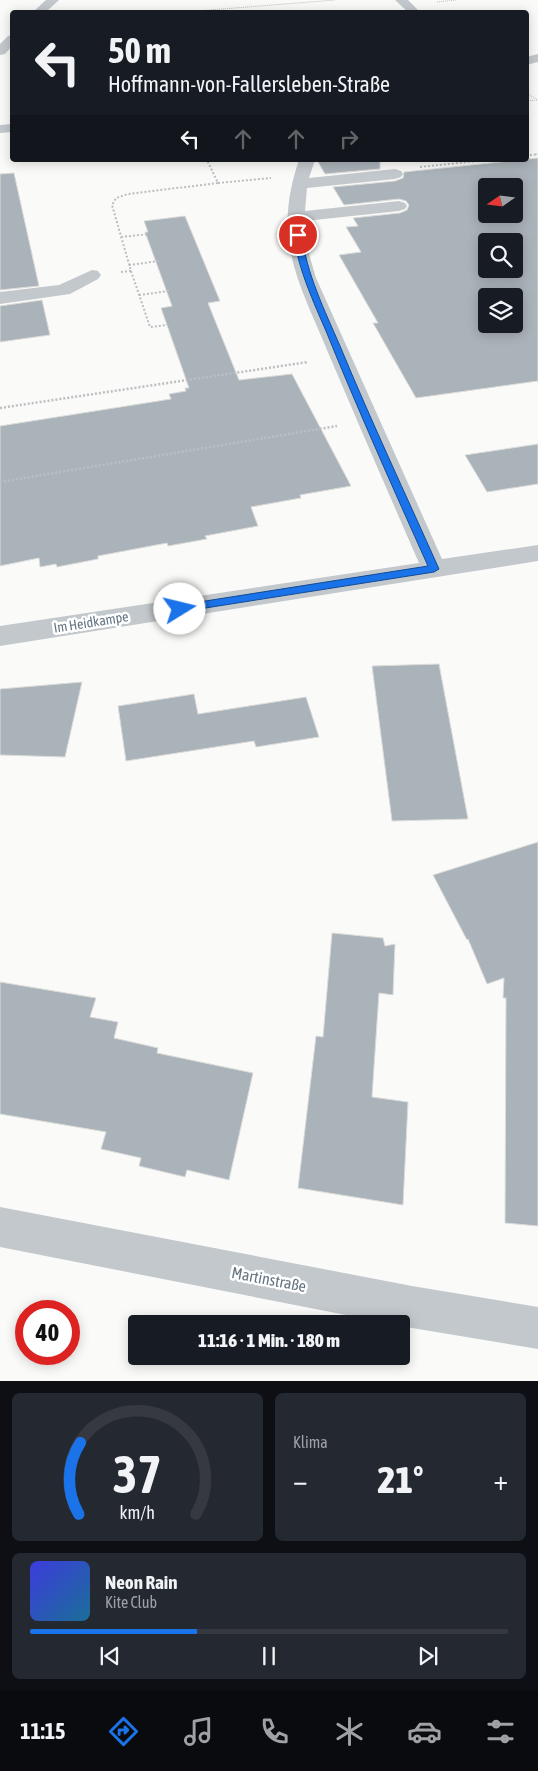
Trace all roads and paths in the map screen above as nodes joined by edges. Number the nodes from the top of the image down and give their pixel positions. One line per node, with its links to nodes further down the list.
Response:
1 (53, 0): 7 (street)
2 (288, 0): 5 (path)
3 (334, 0): 5 (path)
4 (401, 0): 9 (street)
5 (282, 4): 6 (path)
6 (240, 8): 8 (path)
7 (41, 10)
8 (212, 10)
9 (412, 10)
10 (10, 41): 11 (street)
11 (0, 51)
12 (208, 162): 16 (path)
13 (468, 162): 15 (path)
14 (303, 173): 15 (street); 16 (path); 18 (street)
15 (396, 174)
16 (218, 183): 20 (path)
17 (400, 206): 18 (street)
18 (297, 217): 29 (street)
19 (149, 234): 20 (path)
20 (121, 237): 22 (path)
21 (159, 262): 22 (path)
22 (129, 265): 23 (path)
23 (131, 271): 24 (path); 26 (path)
24 (92, 275): 27 (street)
25 (169, 291): 26 (path)
26 (139, 295): 28 (path)
27 (0, 298)
28 (167, 325)
29 (341, 358): 30 (path); 34 (street)
30 (0, 408)
31 (303, 432): 32 (path)
32 (0, 482)
33 (538, 553): 34 (street, Im Heidkampe)
34 (434, 569): 35 (street, Im Heidkampe)
35 (0, 636)
36 (0, 1227): 37 (street, Martinstraße)
37 (538, 1328)

